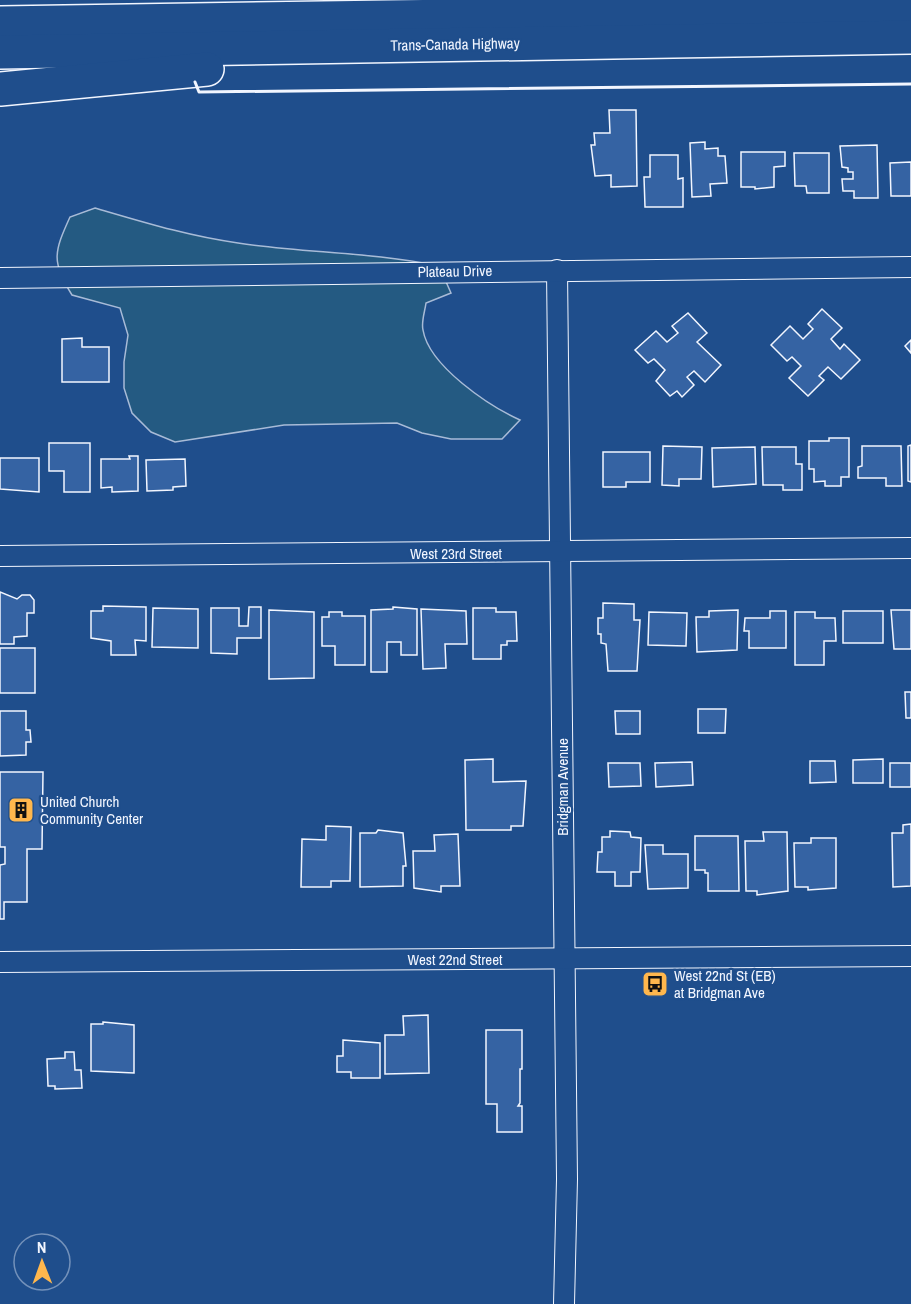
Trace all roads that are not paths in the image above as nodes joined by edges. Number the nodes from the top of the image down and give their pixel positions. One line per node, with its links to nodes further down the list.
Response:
1 (911, 9): 2 (highway, Trans-Canada Highway)
2 (0, 21)
3 (911, 37): 4 (highway, Trans-Canada Highway)
4 (600, 42): 5 (highway, Trans-Canada Highway); 6 (highway)
5 (0, 52)
6 (0, 89)
7 (911, 267): 8 (street, Plateau Drive)
8 (557, 270): 9 (street, Plateau Drive); 11 (street, Bridgman Avenue)
9 (0, 278)
10 (911, 548): 11 (street, West 23rd Street)
11 (560, 553): 12 (street, West 23rd Street); 14 (street, Bridgman Avenue)
12 (0, 555)
13 (911, 956): 14 (street, West 22nd Street)
14 (562, 958): 15 (street, West 22nd Street); 16 (street, Bridgman Avenue)
15 (0, 962)
16 (564, 1304)

